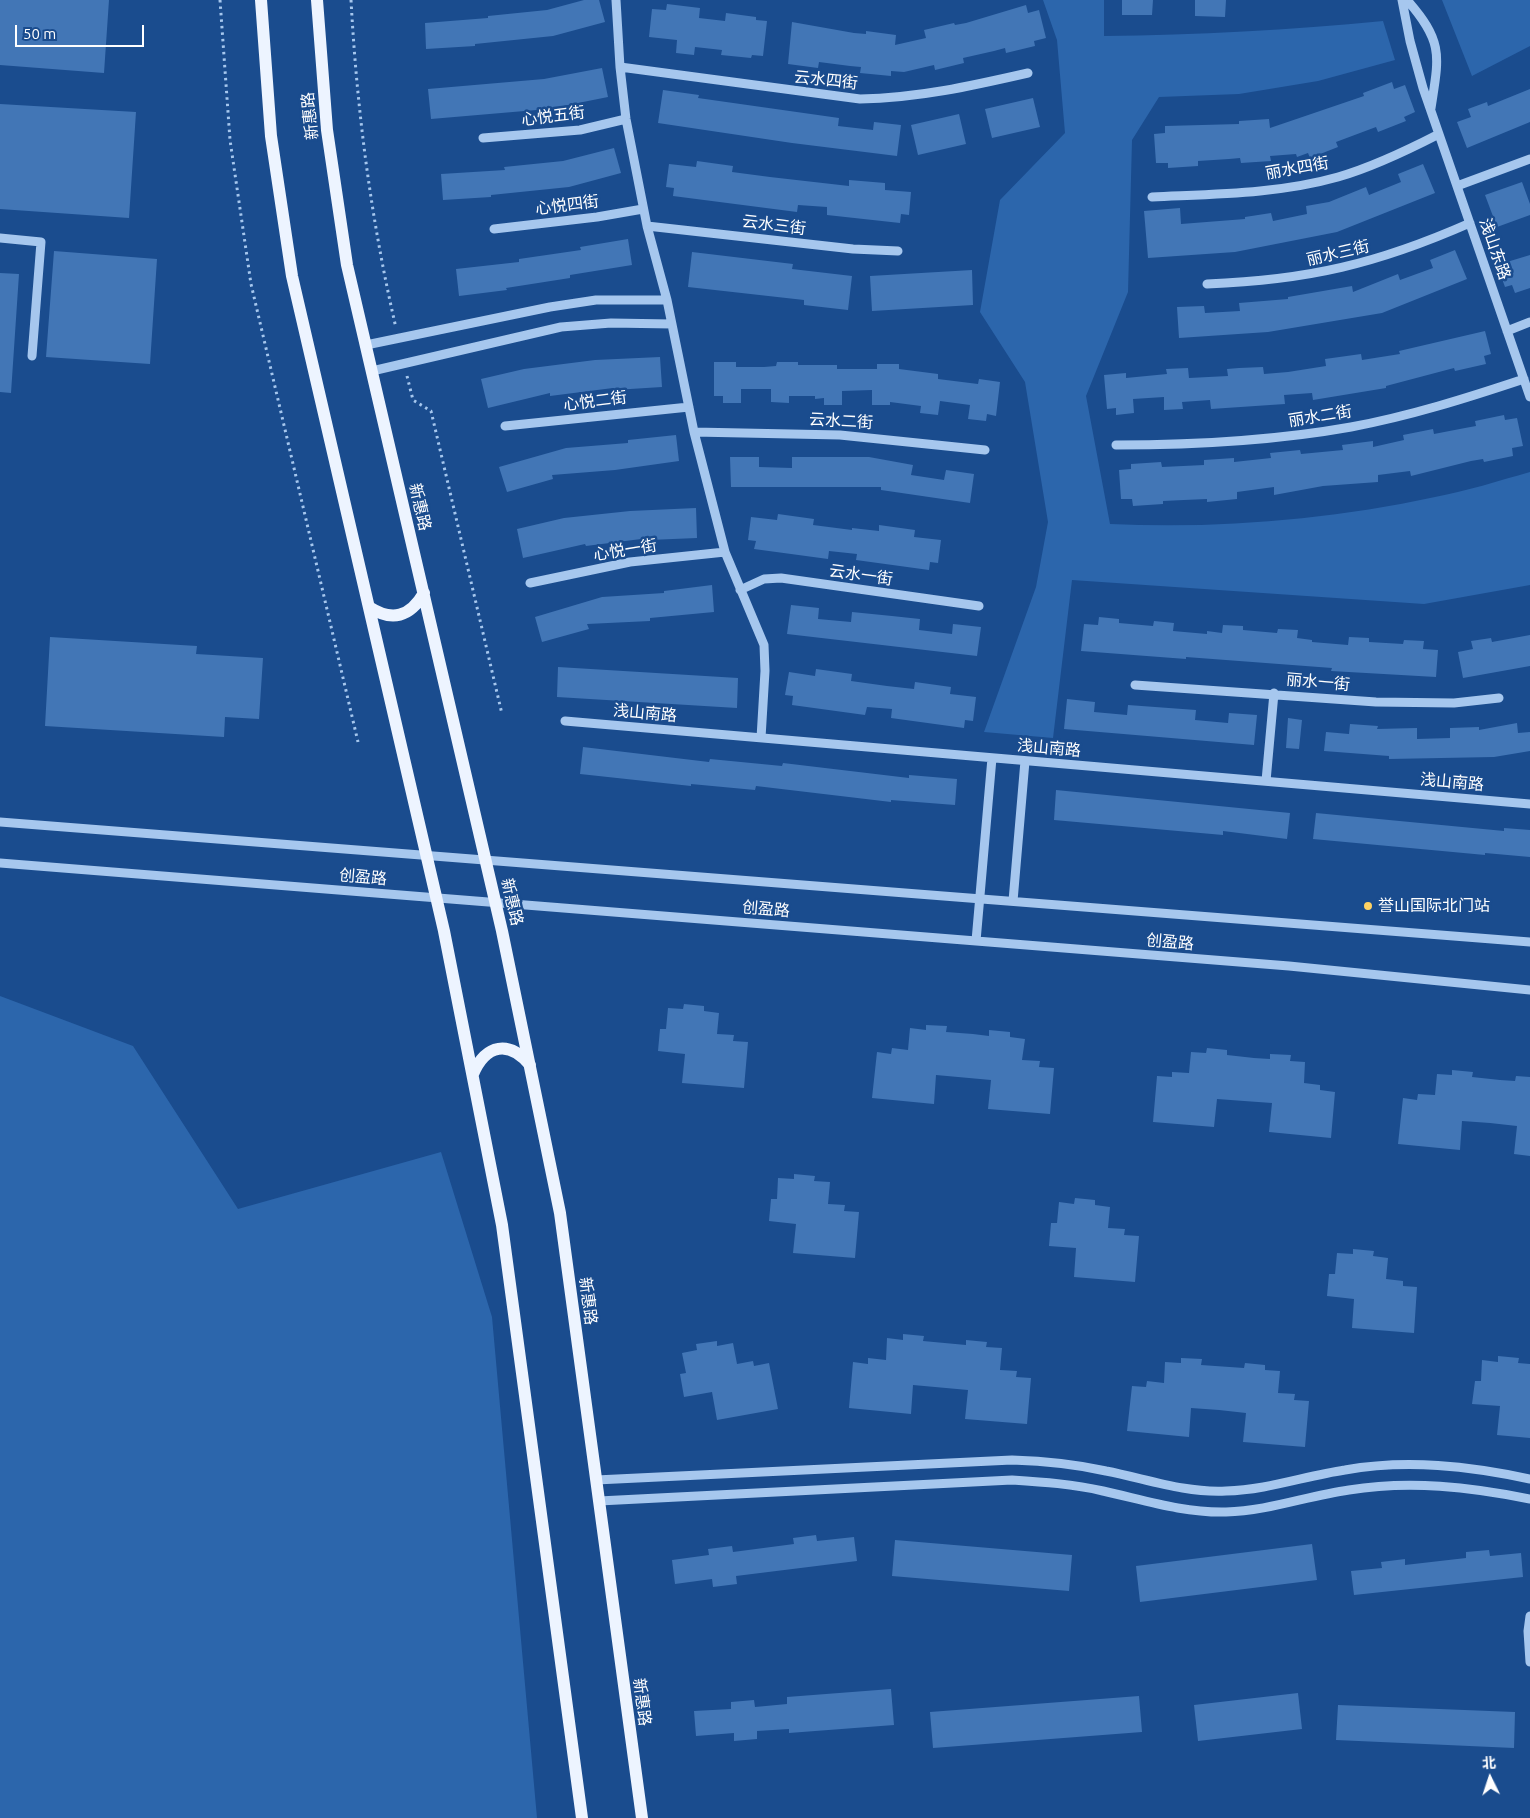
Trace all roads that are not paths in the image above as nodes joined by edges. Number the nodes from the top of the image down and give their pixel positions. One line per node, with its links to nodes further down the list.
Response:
1 (261, 0): 41 (main road)
2 (317, 0): 26 (main road, 新惠路)
3 (616, 0): 6 (street)
4 (1402, 0): 8 (street, 浅山东路)
5 (1407, 0): 8 (street, 浅山东路)
6 (620, 67): 7 (street, 云水四街); 9 (street)
7 (1028, 73)
8 (1431, 111): 10 (street, 浅山东路)
9 (626, 119): 11 (street, 心悦五街); 15 (street)
10 (1439, 134): 13 (street, 浅山东路); 14 (street, 丽水四街)
11 (483, 138)
12 (1530, 159): 13 (street)
13 (1457, 186): 16 (street, 浅山东路)
14 (1152, 197)
15 (643, 209): 17 (street); 18 (street, 心悦四街)
16 (1470, 223): 21 (street, 丽水三街); 25 (street, 浅山东路)
17 (646, 226): 20 (street, 云水三街); 22 (street)
18 (494, 229)
19 (0, 238): 27 (street)
20 (898, 252)
21 (1207, 284)
22 (667, 300): 24 (street); 26 (street)
23 (1530, 322): 25 (street)
24 (672, 324): 28 (street); 31 (street)
25 (1507, 331): 29 (street, 浅山东路)
26 (366, 345): 28 (main road, 新惠路)
27 (32, 356)
28 (372, 371): 39 (main road, 新惠路)
29 (1524, 379): 30 (street, 浅山东路); 34 (street, 丽水二街)
30 (1530, 398)
31 (689, 407): 32 (street, 心悦二街); 33 (street)
32 (505, 426)
33 (694, 432): 35 (street, 云水二街); 36 (street)
34 (1116, 445)
35 (985, 450)
36 (725, 552): 37 (street, 心悦一街); 38 (street)
37 (530, 582)
38 (740, 590): 40 (street, 云水一街); 46 (street)
39 (424, 593): 41 (main road); 53 (main road, 新惠路)
40 (979, 606)
41 (369, 607): 52 (main road)
42 (1135, 685): 43 (street, 丽水一街)
43 (1274, 693): 44 (street, 丽水一街); 49 (street)
44 (1499, 698)
45 (565, 721): 46 (street, 浅山南路)
46 (761, 738): 47 (street, 浅山南路)
47 (992, 758): 48 (street, 浅山南路); 56 (street)
48 (1026, 761): 49 (street, 浅山南路); 57 (street)
49 (1266, 781): 50 (street, 浅山南路)
50 (1530, 804)
51 (0, 822): 52 (street, 创盈路)
52 (427, 856): 53 (street, 创盈路); 55 (main road)
53 (486, 861): 56 (street, 创盈路); 58 (main road, 新惠路)
54 (0, 863): 55 (street, 创盈路)
55 (436, 898): 58 (street, 创盈路); 63 (main road)
56 (979, 899): 57 (street, 创盈路); 59 (street)
57 (1013, 901): 60 (street, 创盈路)
58 (496, 902): 59 (street, 创盈路); 62 (main road, 新惠路)
59 (976, 941): 61 (street, 创盈路)
60 (1530, 942)
61 (1530, 990)
62 (530, 1065): 63 (main road); 65 (main road, 新惠路)
63 (472, 1074): 70 (main road)
64 (1530, 1479): 65 (street)
65 (596, 1480): 66 (main road, 新惠路)
66 (599, 1500): 67 (street); 71 (main road, 新惠路)
67 (1530, 1500)
68 (1530, 1616): 69 (street)
69 (1530, 1662)
70 (582, 1818)
71 (642, 1818)

